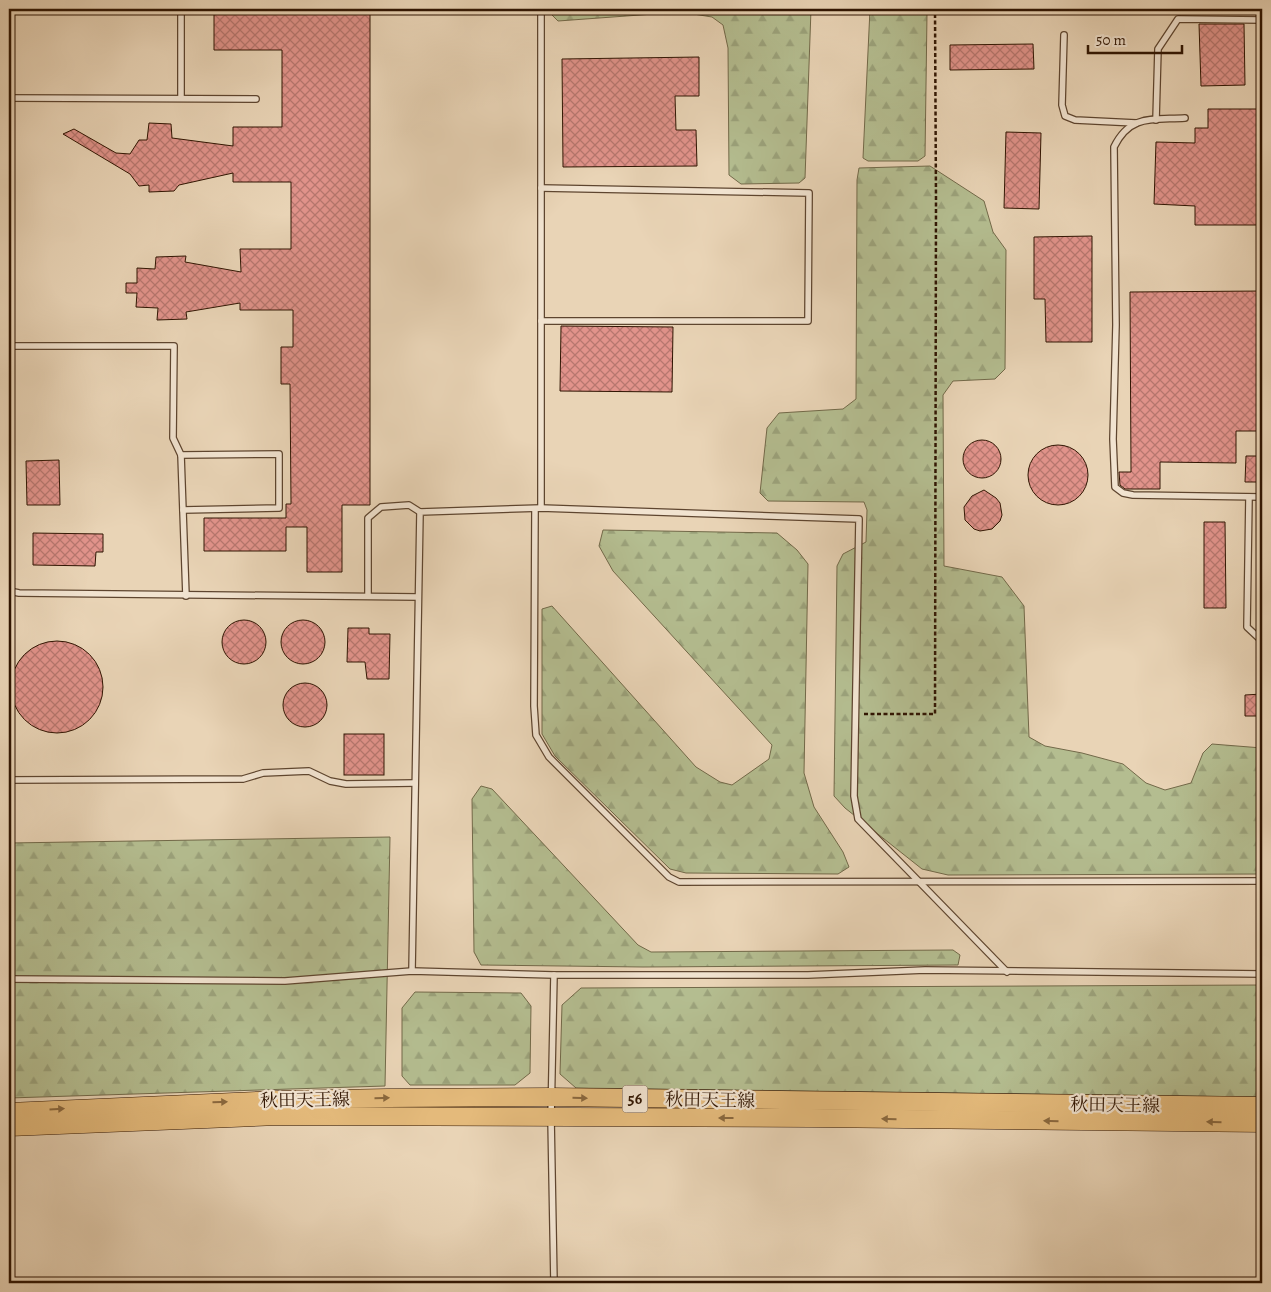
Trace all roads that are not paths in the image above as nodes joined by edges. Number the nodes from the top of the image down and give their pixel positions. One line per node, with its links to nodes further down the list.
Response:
1 (10, 9): 6 (lane)
2 (181, 9): 8 (lane)
3 (541, 9): 13 (lane)
4 (1262, 20): 11 (lane)
5 (1064, 35): 12 (lane)
6 (9, 54)
7 (9, 98): 8 (lane)
8 (181, 98): 9 (lane)
9 (256, 98)
10 (1185, 118): 11 (lane)
11 (1156, 120): 12 (lane)
12 (1136, 122): 17 (lane)
13 (541, 188): 14 (lane); 14 (lane)
14 (541, 321): 19 (lane)
15 (9, 346): 16 (lane)
16 (181, 455): 20 (lane); 20 (lane)
17 (1249, 497): 18 (lane); 26 (lane)
18 (1262, 497)
19 (538, 509): 21 (lane); 30 (lane); 30 (lane)
20 (183, 510): 23 (lane)
21 (420, 512): 24 (lane); 25 (lane)
22 (9, 591): 23 (lane)
23 (186, 596): 24 (lane)
24 (368, 596): 25 (lane)
25 (418, 596): 28 (lane)
26 (1262, 641)
27 (9, 780): 28 (lane)
28 (415, 783): 31 (lane)
29 (1262, 881): 30 (lane)
30 (919, 882): 32 (lane)
31 (412, 971): 34 (lane); 35 (lane)
32 (1006, 972): 33 (lane); 34 (lane)
33 (1262, 974)
34 (554, 975): 36 (lane)
35 (9, 979)
36 (551, 1097): 37 (main road, 秋田天王線 / 56, one-way to 37); 38 (main road, 秋田天王線 / 56, one-way to 36); 39 (lane)
37 (1262, 1106)
38 (9, 1112)
39 (551, 1118): 40 (main road, 秋田天王線 / 56, one-way to 39); 41 (main road, 秋田天王線 / 56); 42 (lane)
40 (1262, 1123)
41 (9, 1127)
42 (554, 1283)

